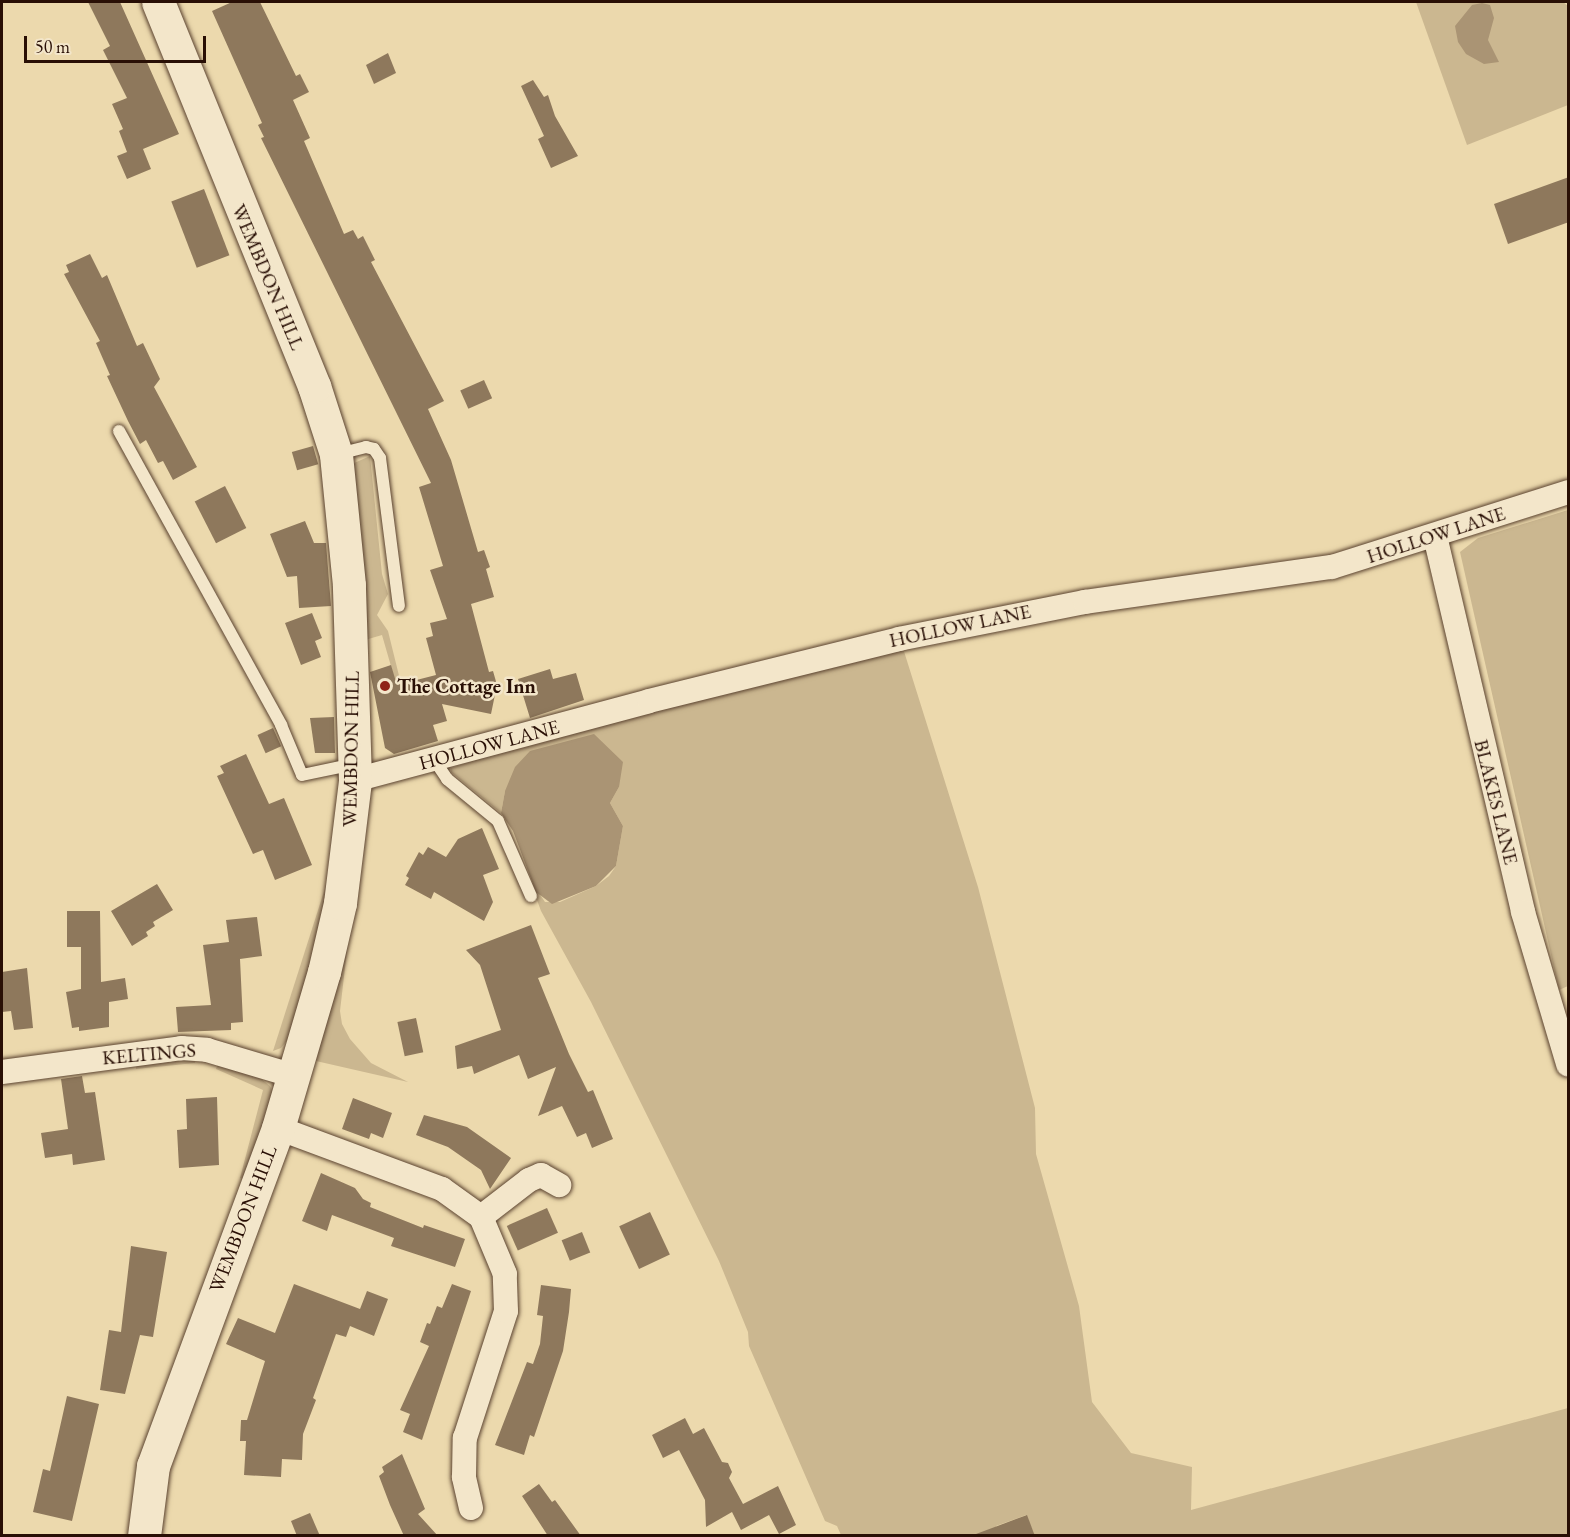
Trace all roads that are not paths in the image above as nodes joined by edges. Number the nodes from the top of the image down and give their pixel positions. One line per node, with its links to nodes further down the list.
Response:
1 (158, 2): 3 (main road, WEMBDON HILL)
2 (119, 431): 8 (lane)
3 (336, 454): 6 (lane); 8 (main road, WEMBDON HILL)
4 (1569, 492): 5 (street, HOLLOW LANE)
5 (1435, 536): 7 (street, HOLLOW LANE); 10 (street, BLAKES LANE)
6 (399, 606)
7 (435, 761): 8 (street, HOLLOW LANE); 9 (lane)
8 (355, 772): 12 (main road, WEMBDON HILL)
9 (531, 896)
10 (1569, 1064)
11 (2, 1072): 12 (street, KELTINGS)
12 (294, 1076): 13 (main road, WEMBDON HILL)
13 (278, 1128): 15 (street); 17 (main road, WEMBDON HILL)
14 (559, 1185): 15 (street)
15 (481, 1217): 16 (street)
16 (471, 1508)
17 (144, 1536)

